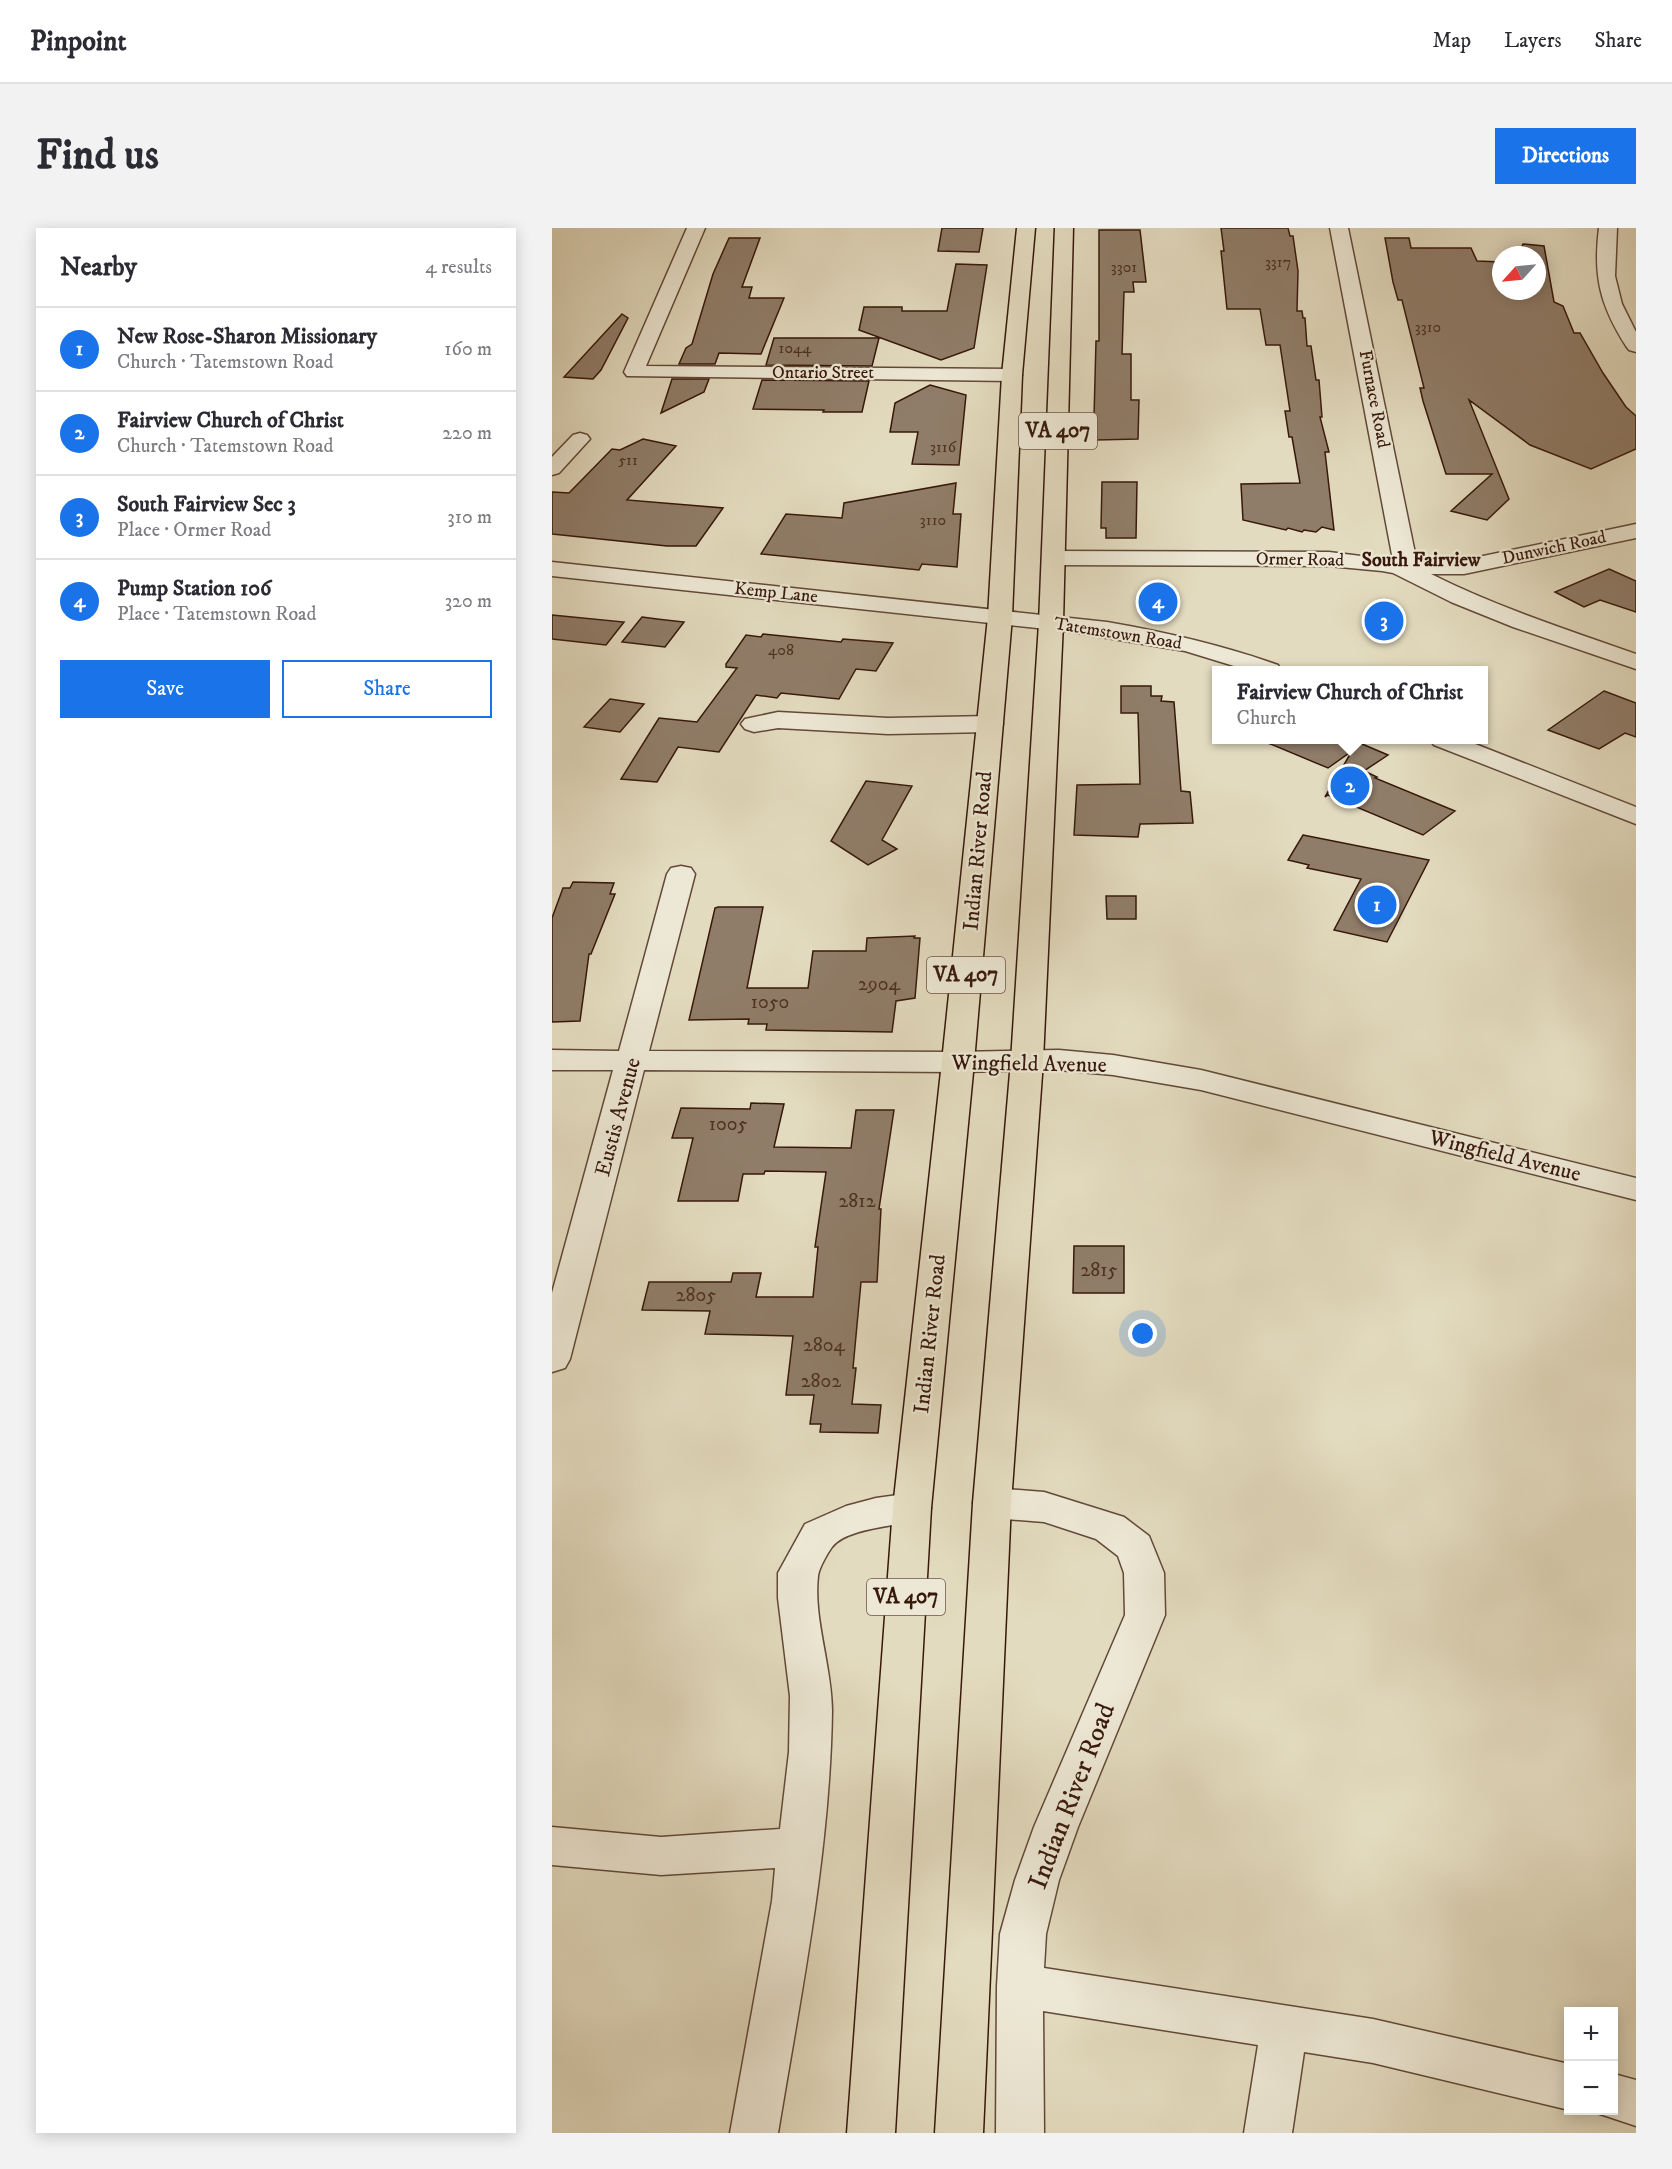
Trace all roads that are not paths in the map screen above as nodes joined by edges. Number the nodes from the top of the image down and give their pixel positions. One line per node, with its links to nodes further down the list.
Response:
1 (696, 228): 7 (street, Ontario Street)
2 (1026, 228): 7 (main road, Indian River Road / VA 407)
3 (1064, 228): 11 (main road, VA 407)
4 (1339, 228): 12 (street, Furnace Road)
5 (1608, 228): 6 (street)
6 (1636, 346)
7 (1012, 375): 14 (main road, Indian River Road / VA 407)
8 (580, 439): 9 (street)
9 (552, 469)
10 (1636, 531): 12 (street, Dunwich Road)
11 (1053, 558): 12 (street, Ormer Road); 15 (main road, VA 407)
12 (1400, 568): 16 (street, Ormer Road)
13 (552, 569): 14 (street, Kemp Lane)
14 (1000, 617): 15 (street, Tatemstown Road); 19 (main road, Indian River Road / VA 407)
15 (1051, 623): 17 (street, Tatemstown Road); 25 (main road, VA 407)
16 (1636, 662)
17 (1257, 666)
18 (754, 724): 19 (street)
19 (990, 724): 26 (main road, Indian River Road / VA 407)
20 (1453, 744): 21 (street)
21 (1636, 816)
22 (681, 874): 24 (street, Eustis Avenue)
23 (552, 1060): 24 (street, Wingfield Avenue)
24 (633, 1061): 26 (street, Wingfield Avenue); 28 (street, Eustis Avenue)
25 (1027, 1061): 26 (street, Wingfield Avenue); 27 (street, Wingfield Avenue); 29 (main road, VA 407)
26 (958, 1062): 30 (main road, Indian River Road / VA 407)
27 (1636, 1189)
28 (552, 1359)
29 (992, 1503): 33 (street, Indian River Road); 40 (main road, VA 407)
30 (912, 1508): 32 (street); 39 (main road, Indian River Road / VA 407)
31 (552, 1846): 32 (street)
32 (799, 1847): 38 (street)
33 (1020, 1986): 34 (street); 41 (street, Indian River Road)
34 (1284, 2027): 35 (street); 42 (street)
35 (1564, 2086)
36 (1618, 2098): 37 (street)
37 (1636, 2103)
38 (754, 2133)
39 (871, 2133)
40 (959, 2133)
41 (1020, 2133)
42 (1268, 2133)

